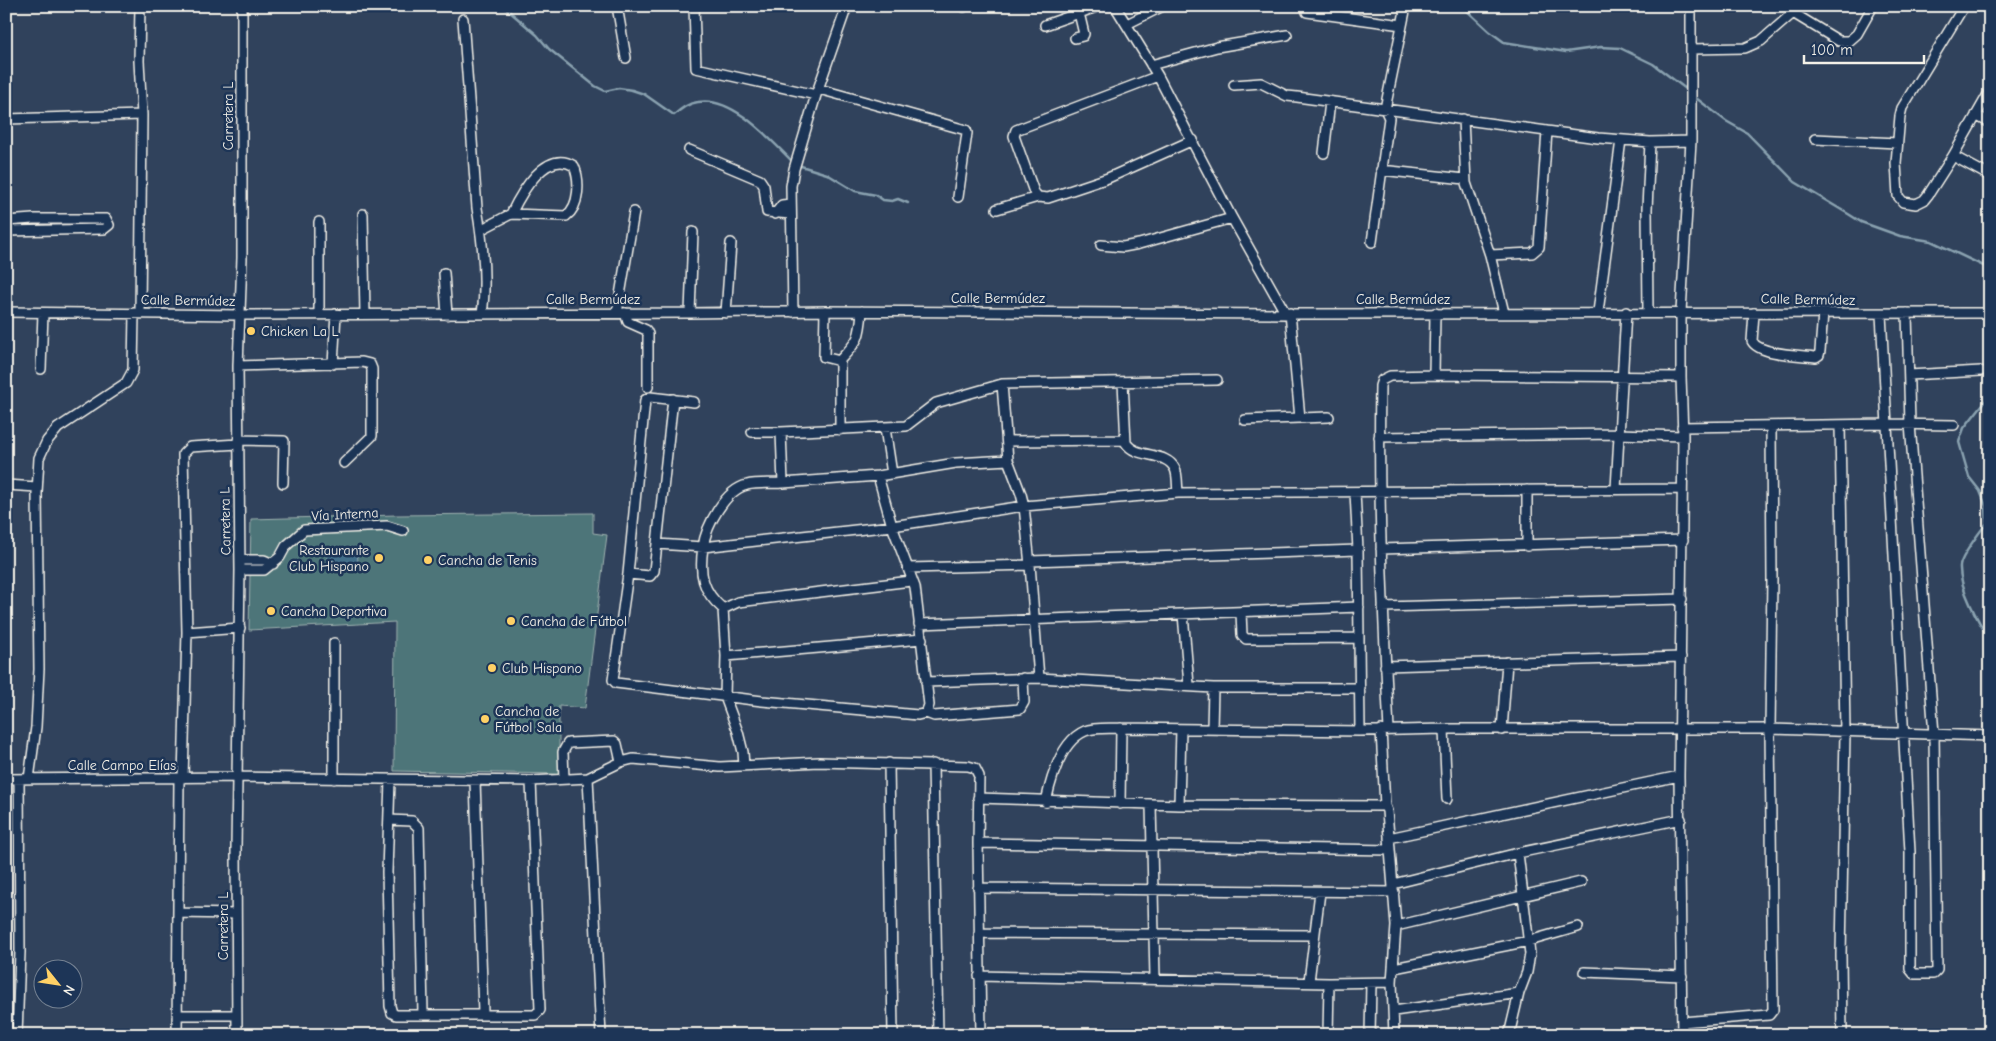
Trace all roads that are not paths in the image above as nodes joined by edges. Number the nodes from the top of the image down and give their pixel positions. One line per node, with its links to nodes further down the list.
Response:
1 (140, 6): 31 (street)
2 (242, 6): 91 (street, Carretera L)
3 (617, 6): 23 (street)
4 (694, 6): 28 (street)
5 (847, 6): 28 (street)
6 (1099, 6): 15 (street)
7 (1115, 6): 17 (street)
8 (1162, 6): 17 (street)
9 (1406, 6): 19 (street)
10 (1691, 6): 22 (street)
11 (1873, 6): 13 (street)
12 (1964, 6): 42 (street)
13 (1795, 10): 22 (street)
14 (1307, 12): 19 (street)
15 (1079, 13): 18 (street); 21 (street)
16 (463, 19): 62 (street)
17 (1127, 24): 24 (street)
18 (1045, 25)
19 (1402, 25): 30 (street)
20 (1287, 35): 24 (street)
21 (1075, 38)
22 (1692, 49): 40 (street)
23 (626, 58)
24 (1151, 65): 25 (street)
25 (1158, 76): 38 (street); 50 (street)
26 (1234, 85): 29 (street)
27 (1990, 91): 32 (street)
28 (818, 92): 49 (street); 51 (street)
29 (1330, 102): 30 (street); 44 (street)
30 (1385, 109): 34 (street); 46 (street)
31 (142, 115): 33 (street); 81 (street)
32 (1976, 115): 35 (street); 45 (street)
33 (6, 119)
34 (1463, 119): 36 (street); 48 (street)
35 (1990, 123)
36 (1547, 131): 39 (street); 69 (street)
37 (1815, 139): 42 (street)
38 (1193, 140): 50 (street); 58 (street)
39 (1622, 140): 41 (street); 75 (street)
40 (1691, 141): 41 (street); 78 (street)
41 (1650, 142): 77 (street)
42 (1897, 143): 45 (street)
43 (689, 150): 56 (street)
44 (1324, 153)
45 (1953, 156): 47 (street)
46 (1381, 170): 48 (street); 66 (street)
47 (1990, 176)
48 (1465, 179): 69 (street)
49 (958, 197)
50 (1038, 197): 52 (street)
51 (791, 204): 56 (street); 57 (street)
52 (997, 210)
53 (634, 212): 82 (street)
54 (362, 214): 94 (street)
55 (511, 214): 55 (street); 62 (street)
56 (775, 214): 57 (street)
57 (791, 214): 74 (street)
58 (1232, 218): 68 (street); 85 (street)
59 (33, 219): 60 (street); 64 (street); 64 (street)
60 (6, 221)
61 (319, 222): 92 (street)
62 (482, 229): 95 (street)
63 (6, 230): 64 (street)
64 (34, 230)
65 (693, 232): 83 (street)
66 (1372, 242)
67 (731, 243): 84 (street)
68 (1101, 245)
69 (1490, 255): 87 (street)
70 (444, 273): 97 (street)
71 (825, 311): 72 (street, Calle Bermúdez); 74 (street, Calle Bermúdez); 98 (street)
72 (862, 311): 85 (street, Calle Bermúdez); 98 (street)
73 (6, 312): 80 (street, Calle Bermúdez)
74 (794, 312): 84 (street, Calle Bermúdez)
75 (1598, 312): 76 (street, Calle Bermúdez); 87 (street, Calle Bermúdez)
76 (1626, 312): 77 (street, Calle Bermúdez); 105 (street)
77 (1648, 312): 78 (street, Calle Bermúdez)
78 (1681, 312): 79 (street, Calle Bermúdez); 106 (street)
79 (1754, 312): 88 (street, Calle Bermúdez); 88 (street)
80 (43, 313): 81 (street, Calle Bermúdez); 101 (street)
81 (137, 313): 91 (street, Calle Bermúdez); 138 (street)
82 (621, 313): 83 (street, Calle Bermúdez); 95 (street, Calle Bermúdez); 110 (street)
83 (690, 313): 84 (street, Calle Bermúdez)
84 (726, 313)
85 (1288, 313): 86 (street, Calle Bermúdez); 113 (street)
86 (1435, 313): 87 (street, Calle Bermúdez); 103 (street)
87 (1504, 313)
88 (1823, 313): 96 (street, Calle Bermúdez)
89 (1907, 313): 90 (street, Calle Bermúdez); 96 (street, Calle Bermúdez); 104 (street)
90 (1990, 313)
91 (239, 314): 92 (street, Calle Bermúdez); 100 (street, Carretera L)
92 (319, 314): 93 (street, Calle Bermúdez)
93 (336, 314): 94 (street, Calle Bermúdez); 99 (street)
94 (365, 314): 97 (street, Calle Bermúdez)
95 (482, 314): 97 (street, Calle Bermúdez)
96 (1881, 314): 116 (street)
97 (447, 315)
98 (840, 360): 122 (street)
99 (333, 364): 100 (street); 132 (street)
100 (238, 366): 130 (street, Carretera L)
101 (42, 369)
102 (1981, 371): 104 (street)
103 (1434, 375): 105 (street); 127 (street)
104 (1909, 375): 117 (street)
105 (1622, 376): 106 (street); 126 (street)
106 (1681, 377): 123 (street)
107 (1217, 380): 108 (street)
108 (1123, 382): 109 (street); 128 (street)
109 (1002, 384): 121 (street); 129 (street)
110 (648, 387)
111 (673, 400): 112 (street); 149 (street); 159 (street)
112 (694, 402)
113 (1300, 418): 114 (street); 115 (street)
114 (1329, 418)
115 (1245, 420)
116 (1887, 424): 117 (street); 118 (street); 196 (street)
117 (1910, 424): 119 (street); 197 (street)
118 (1840, 425): 120 (street); 195 (street)
119 (1954, 425)
120 (1771, 426): 123 (street); 190 (street)
121 (885, 428): 122 (street); 133 (street)
122 (840, 430): 125 (street)
123 (1683, 431): 126 (street); 139 (street)
124 (752, 432): 125 (street)
125 (781, 432): 136 (street)
126 (1618, 434): 127 (street); 140 (street)
127 (1379, 437): 143 (street)
128 (1124, 440): 129 (street); 144 (street)
129 (1007, 441): 131 (street)
130 (238, 442): 135 (street); 154 (street, Carretera L); 170 (street)
131 (1008, 460): 133 (street); 145 (street)
132 (344, 463)
133 (892, 474): 134 (street)
134 (878, 476): 136 (street); 146 (street)
135 (283, 483)
136 (783, 483): 151 (street)
137 (6, 485): 138 (street)
138 (37, 487): 209 (street)
139 (1682, 488): 140 (street); 148 (street)
140 (1616, 489): 141 (street)
141 (1527, 490): 143 (street); 150 (street)
142 (1355, 492): 143 (street); 144 (street); 153 (street)
143 (1381, 492): 152 (street)
144 (1178, 493): 145 (street)
145 (1024, 506): 146 (street); 155 (street)
146 (892, 526): 151 (street); 157 (street)
147 (403, 531): 156 (street, Vía Interna)
148 (1682, 540): 150 (street); 161 (street)
149 (657, 544): 151 (street); 159 (street)
150 (1527, 546): 152 (street)
151 (703, 547): 164 (street)
152 (1381, 549): 163 (street)
153 (1358, 550): 155 (street); 162 (street)
154 (240, 560): 156 (street); 158 (street, Carretera L)
155 (1030, 563): 157 (street); 167 (street)
156 (273, 564): 158 (street)
157 (908, 568): 160 (street)
158 (240, 570): 169 (street, Carretera L)
159 (628, 574): 184 (street)
160 (911, 582): 164 (street); 168 (street)
161 (1682, 599): 163 (street); 175 (street)
162 (1359, 607): 165 (street); 171 (street)
163 (1383, 607): 177 (street)
164 (723, 609): 174 (street)
165 (1240, 612): 166 (street); 171 (street)
166 (1183, 614): 167 (street); 181 (street)
167 (1034, 620): 168 (street); 179 (street)
168 (919, 624): 172 (street)
169 (240, 628): 170 (street); 204 (street, Carretera L)
170 (187, 632): 205 (street)
171 (1358, 638): 183 (street)
172 (922, 640): 174 (street); 180 (street)
173 (334, 643): 210 (street)
174 (726, 656): 184 (street)
175 (1681, 657): 176 (street); 193 (street)
176 (1507, 662): 177 (street); 192 (street)
177 (1385, 666): 191 (street)
178 (1023, 678): 179 (street); 180 (street); 185 (street)
179 (1039, 678): 181 (street)
180 (926, 682): 185 (street)
181 (1188, 685): 182 (street)
182 (1213, 688): 183 (street); 188 (street)
183 (1360, 688): 194 (street)
184 (724, 697): 185 (street); 202 (street)
185 (926, 713)
186 (1121, 728): 187 (street); 217 (street); 218 (street)
187 (1181, 729): 188 (street); 220 (street)
188 (1212, 729): 194 (street)
189 (1444, 729): 191 (street); 192 (street); 216 (street)
190 (1770, 729): 193 (street); 195 (street); 258 (street)
191 (1385, 730): 194 (street); 221 (street)
192 (1502, 730): 193 (street)
193 (1681, 730): 203 (street)
194 (1360, 731)
195 (1845, 732): 196 (street); 271 (street)
196 (1903, 733): 197 (street); 197 (street)
197 (1934, 734): 198 (street)
198 (1990, 736)
199 (621, 762): 202 (street); 206 (street); 211 (street)
200 (890, 763): 201 (street); 202 (street); 263 (street)
201 (934, 764): 215 (street); 264 (street)
202 (744, 766)
203 (1680, 776): 222 (street); 224 (street)
204 (237, 777): 205 (street, Calle Campo Elías); 210 (street, Calle Campo Elías); 236 (street, Carretera L)
205 (181, 778): 209 (street, Calle Campo Elías); 235 (street)
206 (588, 778): 211 (street, Calle Campo Elías); 262 (street)
207 (6, 779): 208 (street, Calle Campo Elías)
208 (19, 779): 209 (street, Calle Campo Elías); 259 (street)
209 (29, 779)
210 (334, 779): 212 (street, Calle Campo Elías)
211 (564, 779): 213 (street, Calle Campo Elías)
212 (390, 780): 214 (street, Calle Campo Elías); 223 (street)
213 (531, 781): 214 (street, Calle Campo Elías); 254 (street)
214 (475, 782): 254 (street)
215 (978, 798): 217 (street); 225 (street)
216 (1447, 800)
217 (1046, 802): 218 (street)
218 (1120, 804): 219 (street)
219 (1151, 805): 220 (street); 226 (street)
220 (1179, 805): 221 (street)
221 (1385, 806): 224 (street)
222 (1681, 819): 228 (street); 246 (street)
223 (388, 820): 255 (street); 255 (street)
224 (1389, 838): 227 (street)
225 (978, 843): 226 (street); 230 (street)
226 (1152, 847): 227 (street); 232 (street)
227 (1390, 850): 231 (street)
228 (1518, 853): 231 (street); 234 (street)
229 (1581, 882): 234 (street)
230 (978, 888): 232 (street); 239 (street)
231 (1393, 888): 233 (street); 237 (street)
232 (1153, 890): 233 (street); 240 (street)
233 (1320, 892): 241 (street)
234 (1524, 895): 237 (street); 242 (street)
235 (178, 913): 236 (street); 256 (street)
236 (236, 914): 257 (street, Carretera L)
237 (1396, 926): 243 (street)
238 (1578, 927): 242 (street)
239 (979, 933): 240 (street); 245 (street)
240 (1154, 934): 241 (street); 247 (street)
241 (1314, 935): 248 (street)
242 (1529, 941): 243 (street); 252 (street)
243 (1394, 968): 249 (street)
244 (1584, 972): 246 (street)
245 (979, 976): 247 (street); 265 (street)
246 (1682, 976): 258 (street)
247 (1155, 978): 248 (street)
248 (1309, 981): 250 (street)
249 (1392, 982): 251 (street); 253 (street)
250 (1329, 983): 251 (street); 266 (street)
251 (1371, 983): 267 (street)
252 (1519, 993): 253 (street); 269 (street)
253 (1394, 1011): 268 (street)
254 (483, 1013): 255 (street)
255 (423, 1014)
256 (177, 1015): 257 (street); 260 (street)
257 (237, 1015): 261 (street, Carretera L)
258 (1682, 1022): 270 (street)
259 (17, 1035)
260 (178, 1035)
261 (237, 1035)
262 (601, 1035)
263 (893, 1035)
264 (938, 1035)
265 (981, 1035)
266 (1328, 1035)
267 (1370, 1035)
268 (1394, 1035)
269 (1509, 1035)
270 (1682, 1035)
271 (1842, 1035)

